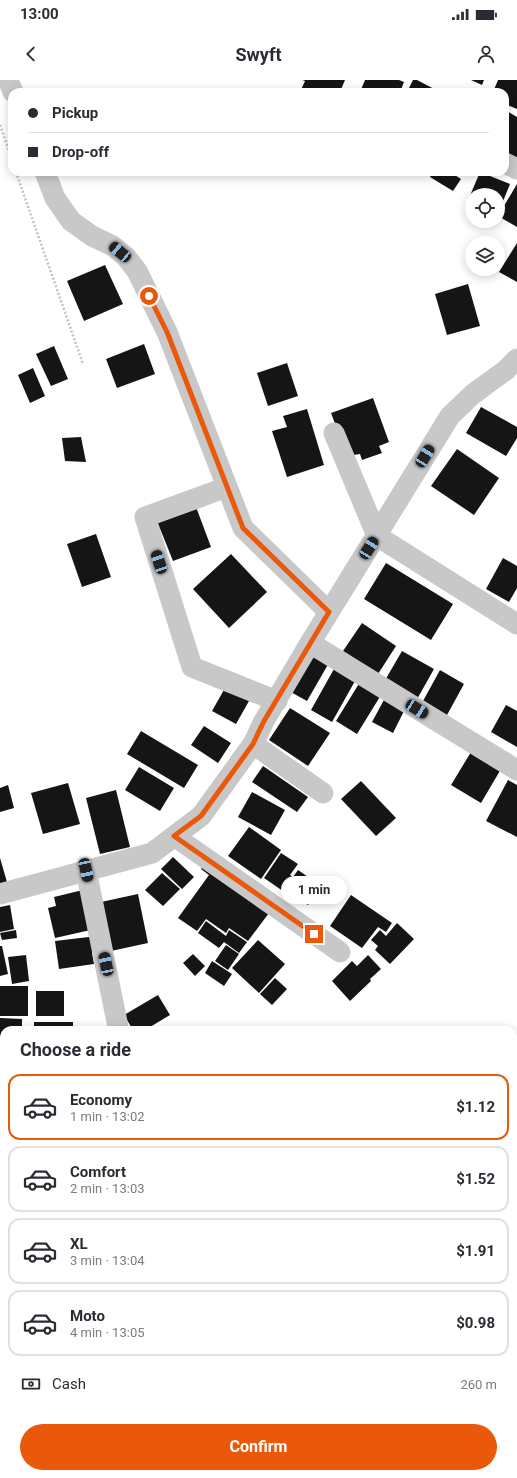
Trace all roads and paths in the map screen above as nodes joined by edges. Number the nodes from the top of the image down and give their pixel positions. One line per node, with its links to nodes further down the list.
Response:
1 (0, 125): 2 (path)
2 (8, 148)
3 (17, 176): 6 (path)
4 (47, 176): 8 (street)
5 (517, 358): 9 (street)
6 (83, 364)
7 (334, 434): 9 (street)
8 (227, 487): 10 (street); 13 (street)
9 (377, 536): 10 (street); 11 (street)
10 (329, 612): 12 (street)
11 (517, 624)
12 (310, 643): 13 (street); 15 (street)
13 (277, 701): 14 (street)
14 (253, 744): 16 (street); 17 (street)
15 (517, 770)
16 (323, 793)
17 (174, 836): 18 (street); 20 (street)
18 (86, 870): 19 (street); 21 (street)
19 (0, 894)
20 (340, 952)
21 (118, 1026)

